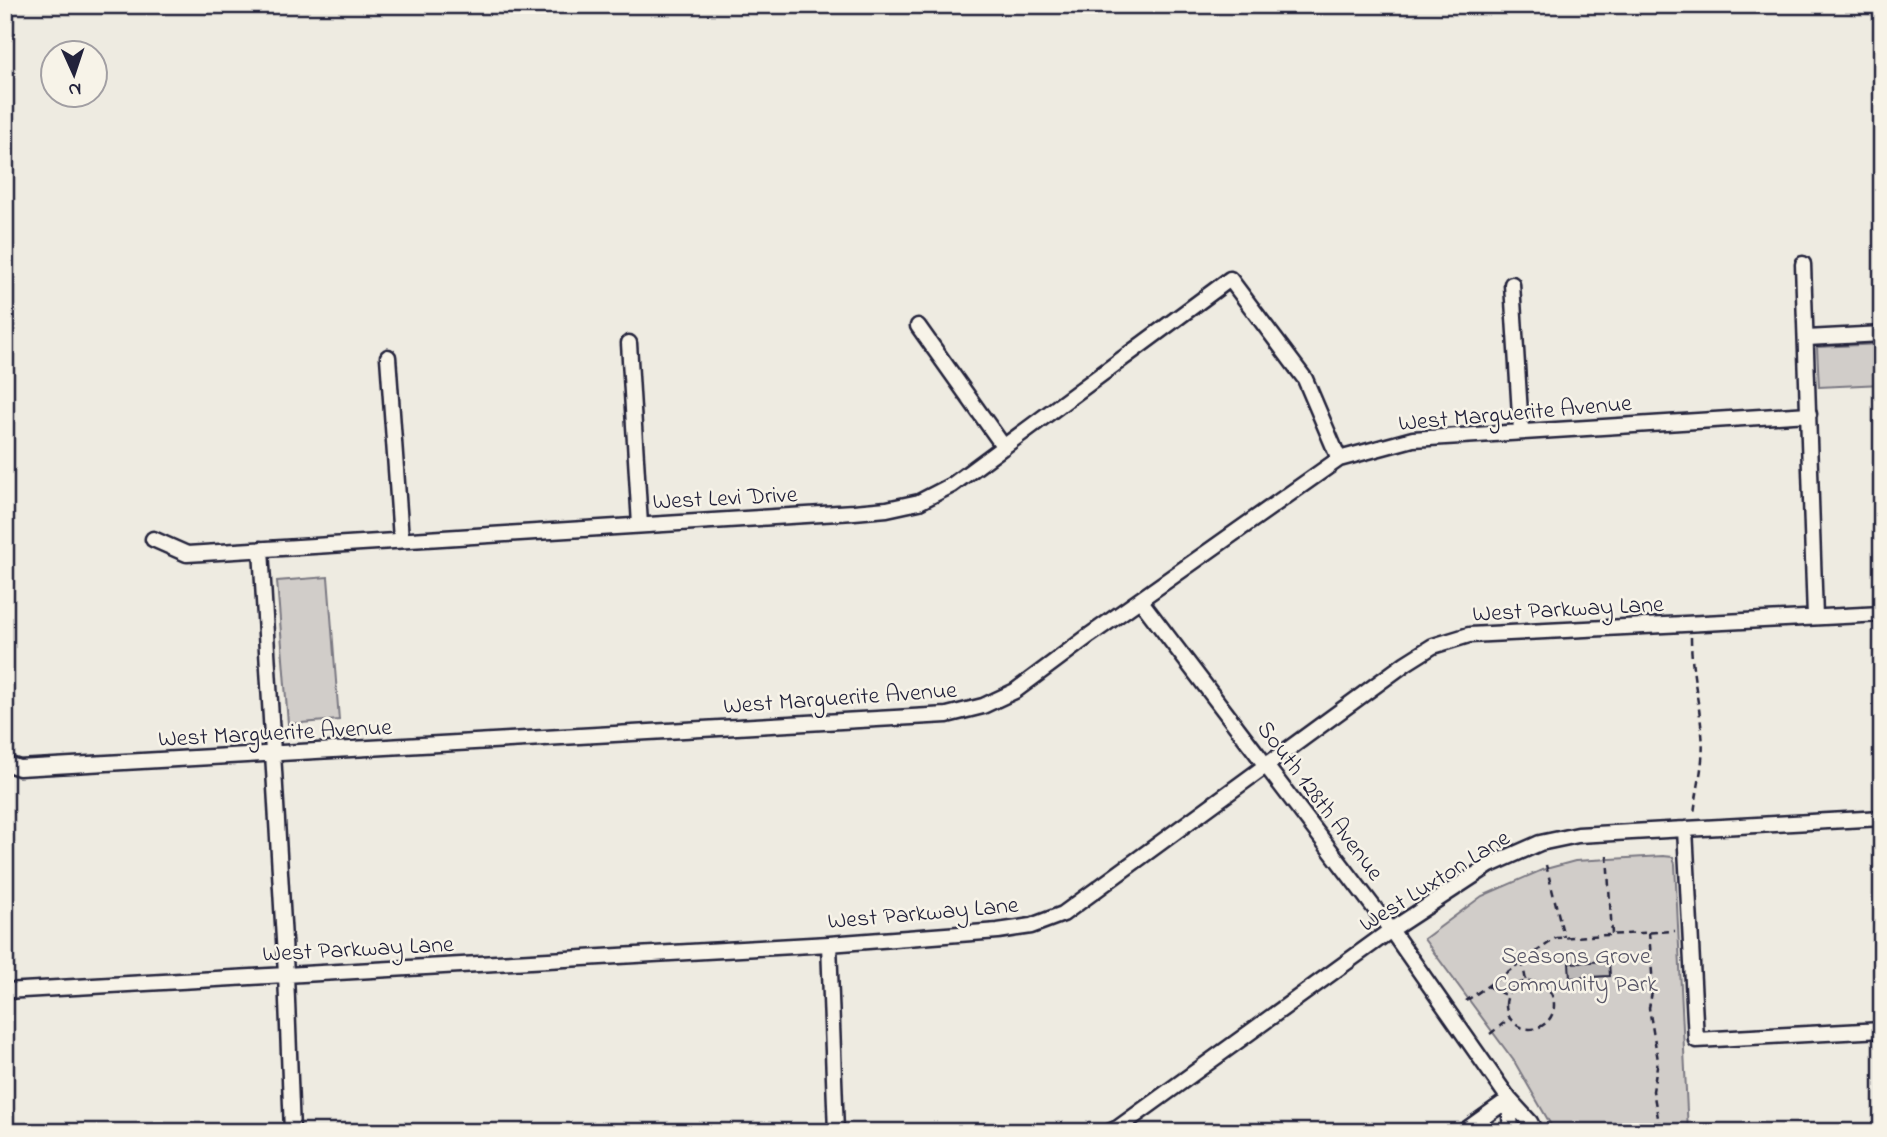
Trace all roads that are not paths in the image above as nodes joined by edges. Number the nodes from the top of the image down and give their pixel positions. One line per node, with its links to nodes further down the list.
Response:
1 (1803, 264): 5 (street)
2 (1512, 284): 9 (street)
3 (918, 326): 10 (street)
4 (1882, 334): 5 (street)
5 (1807, 338): 8 (street)
6 (629, 343): 12 (street)
7 (388, 357): 14 (street)
8 (1809, 414): 9 (street, West Marguerite Avenue); 18 (street)
9 (1521, 431): 11 (street, West Marguerite Avenue)
10 (1004, 447): 11 (street, West Levi Drive); 12 (street, West Levi Drive)
11 (1339, 459): 16 (street, West Marguerite Avenue)
12 (640, 525): 14 (street, West Levi Drive)
13 (153, 539): 15 (street, West Levi Drive)
14 (401, 539): 15 (street, West Levi Drive)
15 (261, 548): 19 (street)
16 (1140, 600): 19 (street, West Marguerite Avenue); 21 (street, South 128th Avenue)
17 (1882, 614): 18 (street, West Parkway Lane)
18 (1815, 617): 21 (street, West Parkway Lane)
19 (272, 755): 20 (street, West Marguerite Avenue); 26 (street)
20 (5, 762)
21 (1265, 764): 24 (street, South 128th Avenue); 25 (street, West Parkway Lane)
22 (1882, 818): 23 (street, West Luxton Lane)
23 (1689, 823): 24 (street, West Luxton Lane); 28 (street)
24 (1391, 930): 29 (street, South 128th Avenue); 32 (street, West Luxton Lane)
25 (829, 944): 26 (street, West Parkway Lane); 31 (street)
26 (286, 974): 27 (street, West Parkway Lane); 30 (street)
27 (5, 991)
28 (1882, 1030)
29 (1509, 1098): 33 (street); 34 (street); 35 (street, South 128th Avenue)
30 (292, 1132)
31 (836, 1132)
32 (1109, 1132)
33 (1463, 1132)
34 (1511, 1132)
35 (1535, 1132)

